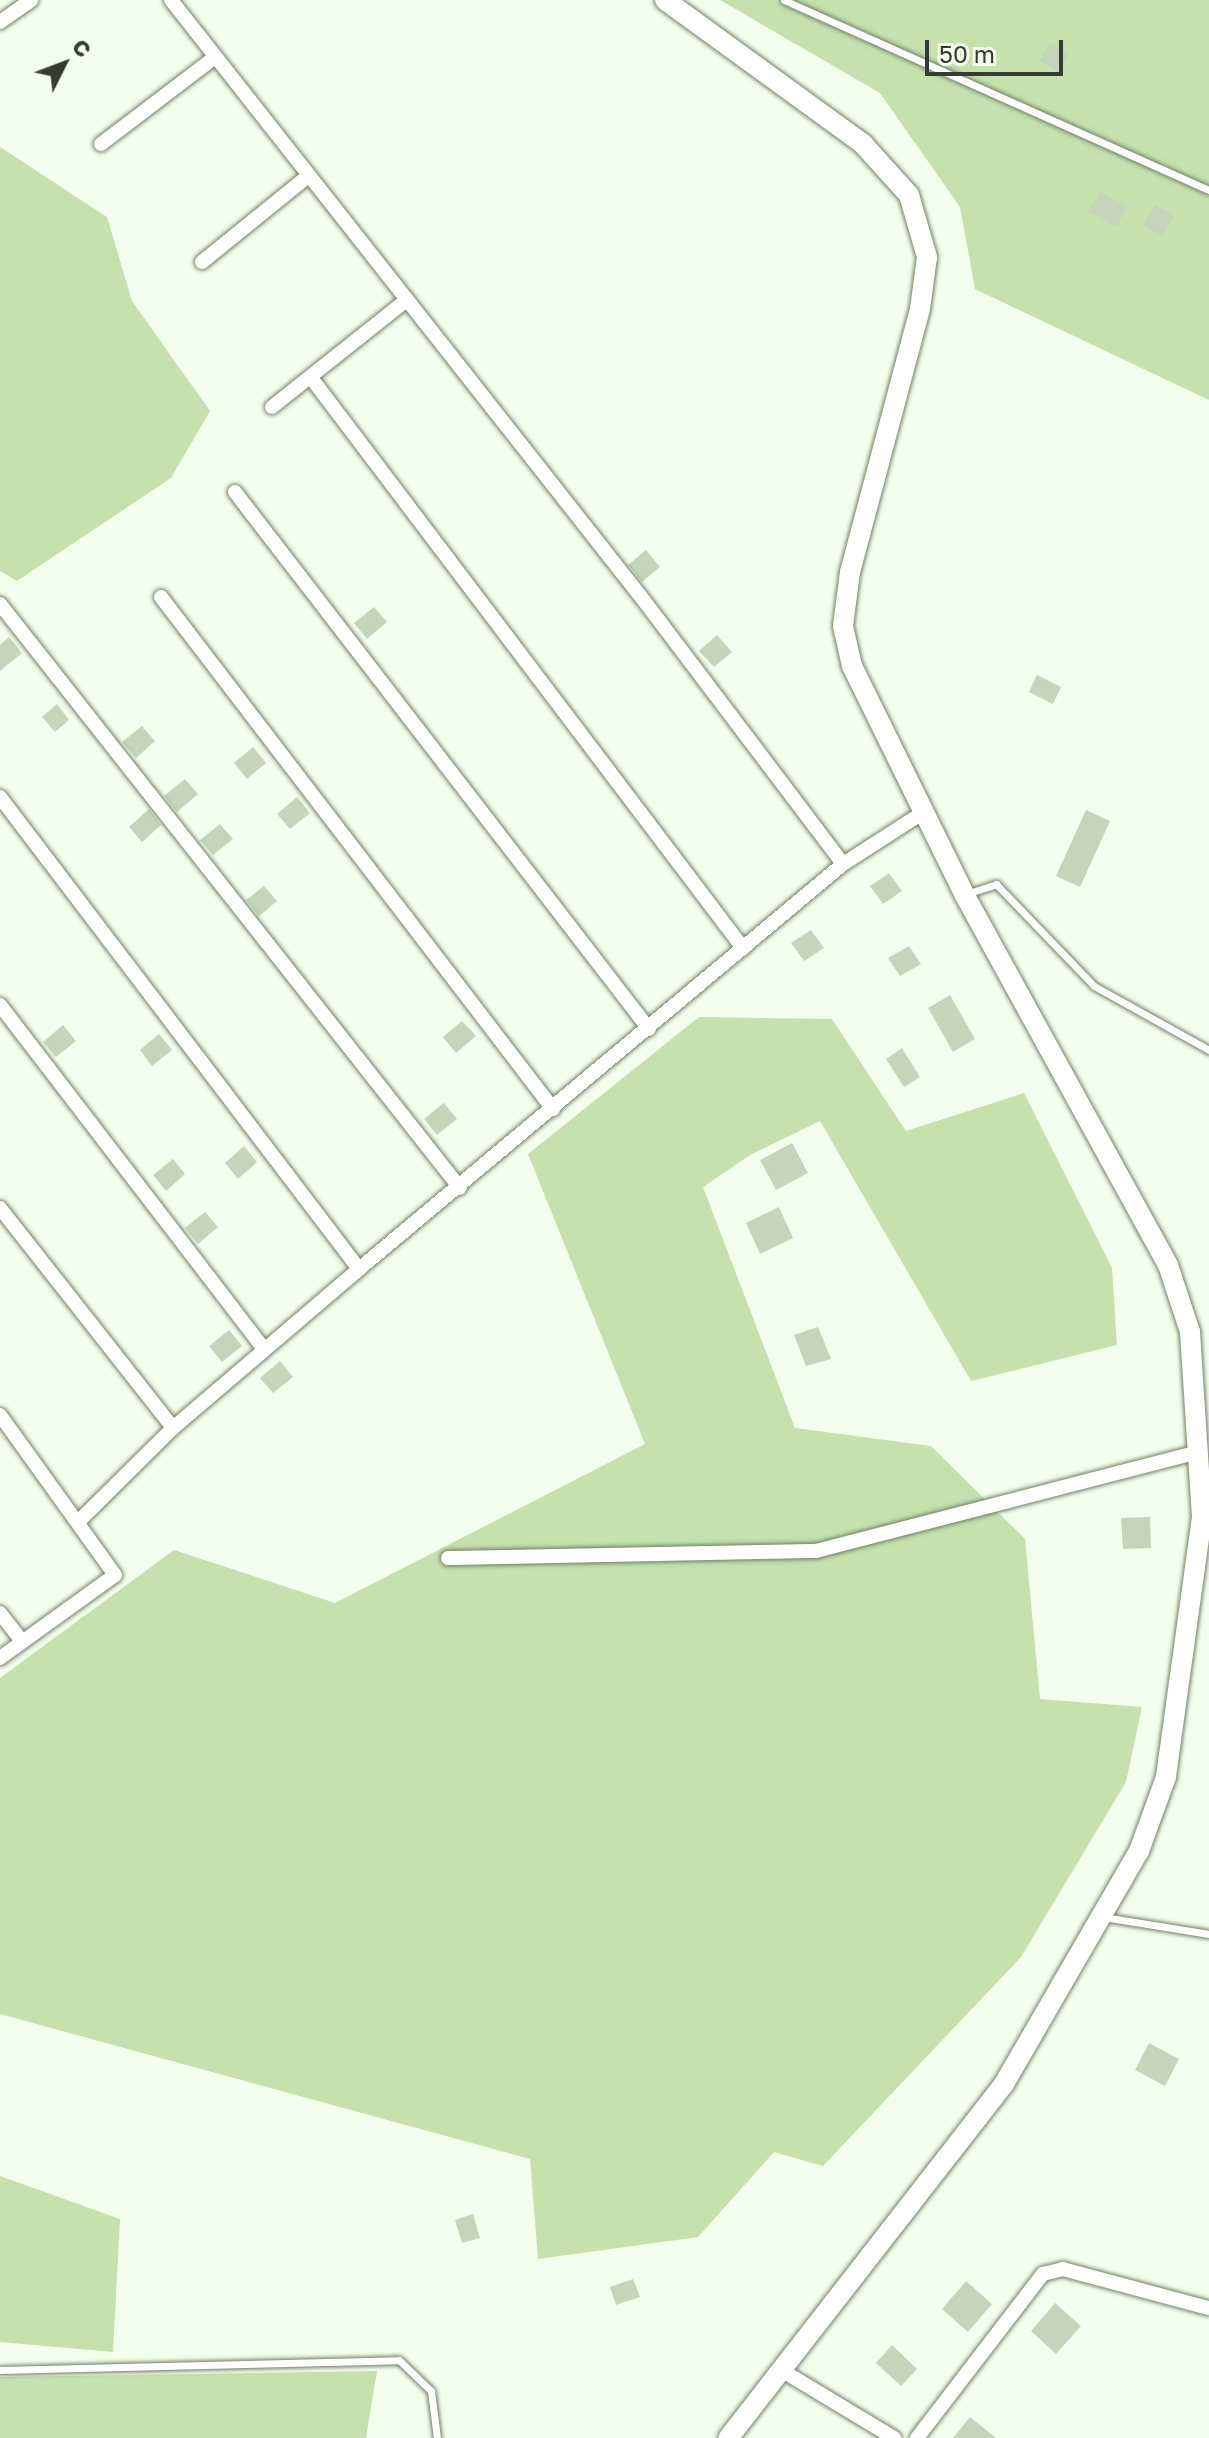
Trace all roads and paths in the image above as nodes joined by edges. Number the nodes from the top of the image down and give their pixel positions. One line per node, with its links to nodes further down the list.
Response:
1 (31, 0): 5 (street)
2 (171, 0): 6 (street)
3 (784, 0): 9 (lane)
4 (669, 1): 18 (main road)
5 (0, 22)
6 (214, 58): 7 (street); 8 (street)
7 (101, 144)
8 (307, 177): 10 (street); 11 (street)
9 (1209, 190)
10 (202, 262)
11 (404, 302): 12 (street); 19 (street)
12 (312, 379): 13 (street); 21 (street)
13 (272, 407)
14 (235, 492): 23 (street)
15 (161, 597): 25 (street)
16 (0, 604): 26 (street)
17 (0, 797): 28 (street)
18 (922, 813): 19 (street); 20 (main road)
19 (843, 864): 21 (street)
20 (964, 894): 24 (lane); 32 (main road)
21 (743, 948): 23 (street)
22 (0, 1005): 29 (street)
23 (649, 1029): 25 (street)
24 (1209, 1050)
25 (553, 1109): 26 (street)
26 (460, 1188): 28 (street)
27 (0, 1208): 31 (street)
28 (359, 1269): 29 (street)
29 (264, 1349): 31 (street)
30 (0, 1415): 33 (street)
31 (173, 1428): 33 (street)
32 (1200, 1452): 34 (street); 38 (main road)
33 (80, 1520): 36 (street)
34 (448, 1558)
35 (0, 1613): 36 (street)
36 (22, 1641): 37 (street)
37 (0, 1658)
38 (1103, 1917): 39 (lane); 42 (main road)
39 (1209, 1934)
40 (1209, 2308): 46 (street)
41 (0, 2370): 43 (lane)
42 (783, 2371): 44 (main road); 45 (street)
43 (437, 2438)
44 (728, 2438)
45 (894, 2438)
46 (917, 2438)

